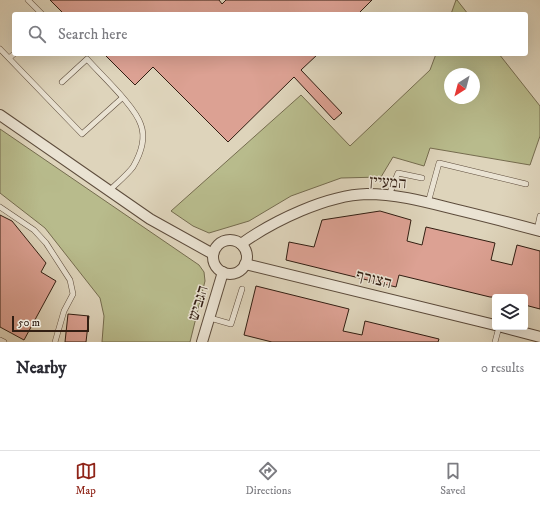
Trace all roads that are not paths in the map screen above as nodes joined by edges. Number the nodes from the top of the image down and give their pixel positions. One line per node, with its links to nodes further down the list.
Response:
1 (28, 0): 2 (lane)
2 (40, 12)
3 (0, 48): 5 (lane)
4 (12, 56): 5 (lane)
5 (9, 58): 7 (lane)
6 (62, 82): 7 (lane)
7 (122, 98): 11 (lane)
8 (0, 115): 11 (street)
9 (422, 178): 12 (lane)
10 (526, 184): 13 (lane)
11 (109, 191): 18 (street)
12 (389, 195): 13 (street, המעיין); 17 (street, המעיין)
13 (428, 203): 16 (street, המעיין)
14 (0, 207): 29 (lane)
15 (540, 216): 16 (lane)
16 (538, 230)
17 (241, 244): 18 (street); 19 (street)
18 (213, 254): 20 (street)
19 (245, 264): 20 (street); 23 (street, הצורף)
20 (223, 272): 22 (street, הגביש)
21 (242, 289): 22 (lane)
22 (210, 318): 30 (street, הגביש)
23 (492, 324)
24 (499, 330): 31 (lane)
25 (512, 330): 26 (street)
26 (540, 337)
27 (0, 340): 28 (lane)
28 (4, 342)
29 (55, 342)
30 (202, 342)
31 (494, 342)

